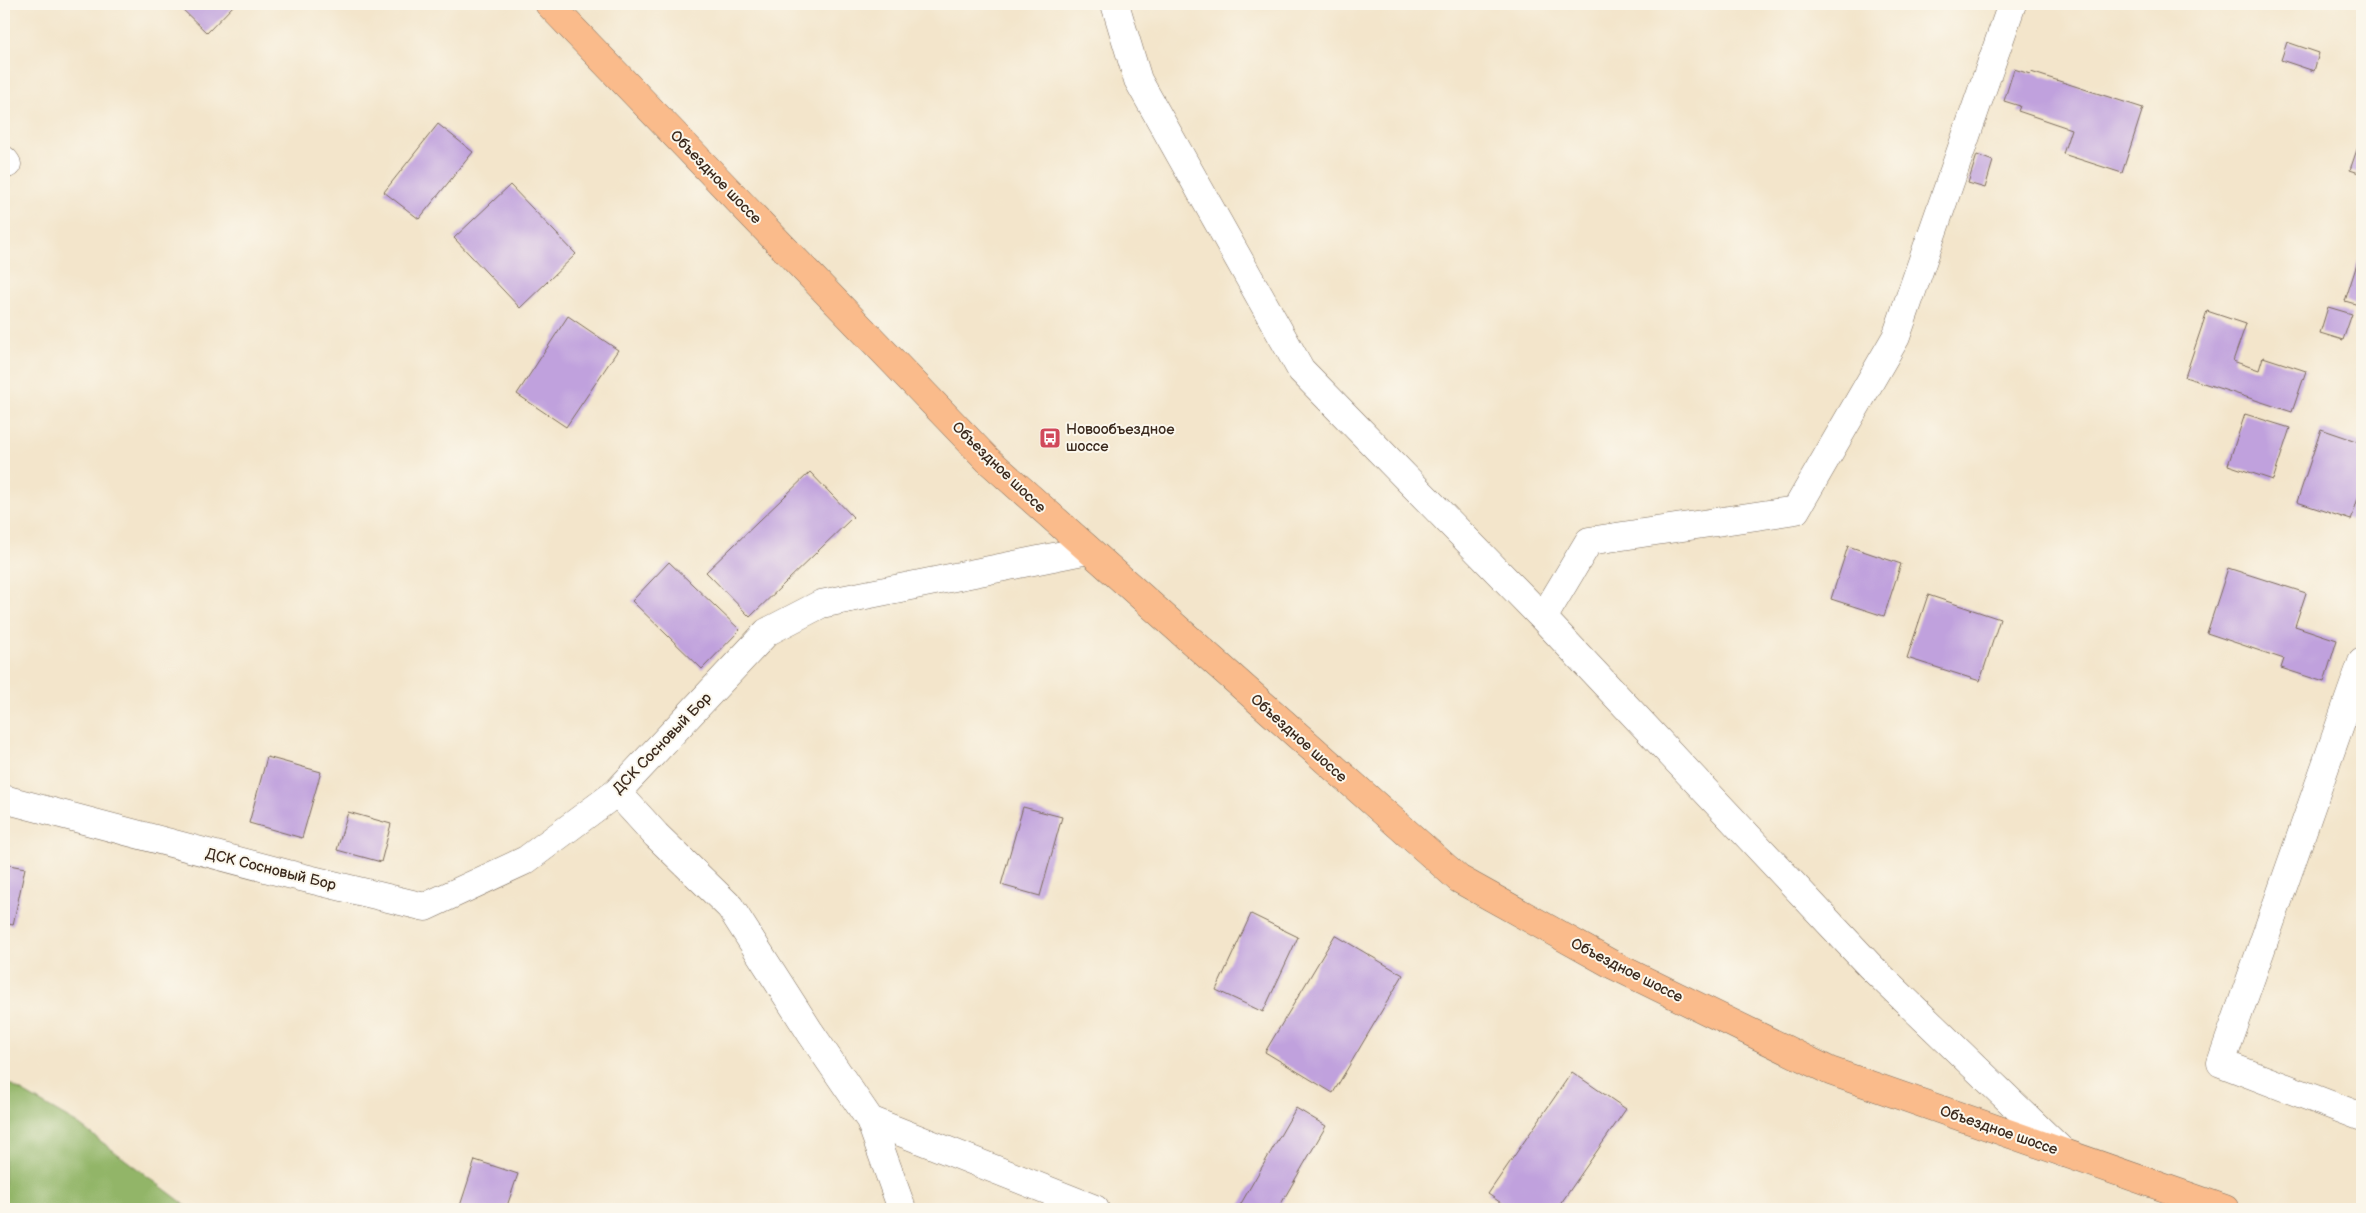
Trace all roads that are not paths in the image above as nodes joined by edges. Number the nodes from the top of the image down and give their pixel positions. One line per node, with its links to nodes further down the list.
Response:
1 (550, 4): 4 (main road, Объездное шоссе)
2 (1116, 4): 5 (street)
3 (2012, 4): 5 (street)
4 (1088, 550): 7 (street, ДСК Сосновый Бор); 11 (main road, Объездное шоссе)
5 (1544, 618): 11 (street)
6 (2362, 662): 9 (street)
7 (617, 792): 8 (street, ДСК Сосновый Бор); 10 (street)
8 (4, 798)
9 (2362, 1117)
10 (870, 1120): 12 (street); 13 (street)
11 (2064, 1153): 14 (main road, Объездное шоссе)
12 (902, 1209)
13 (1095, 1209)
14 (2225, 1209)

